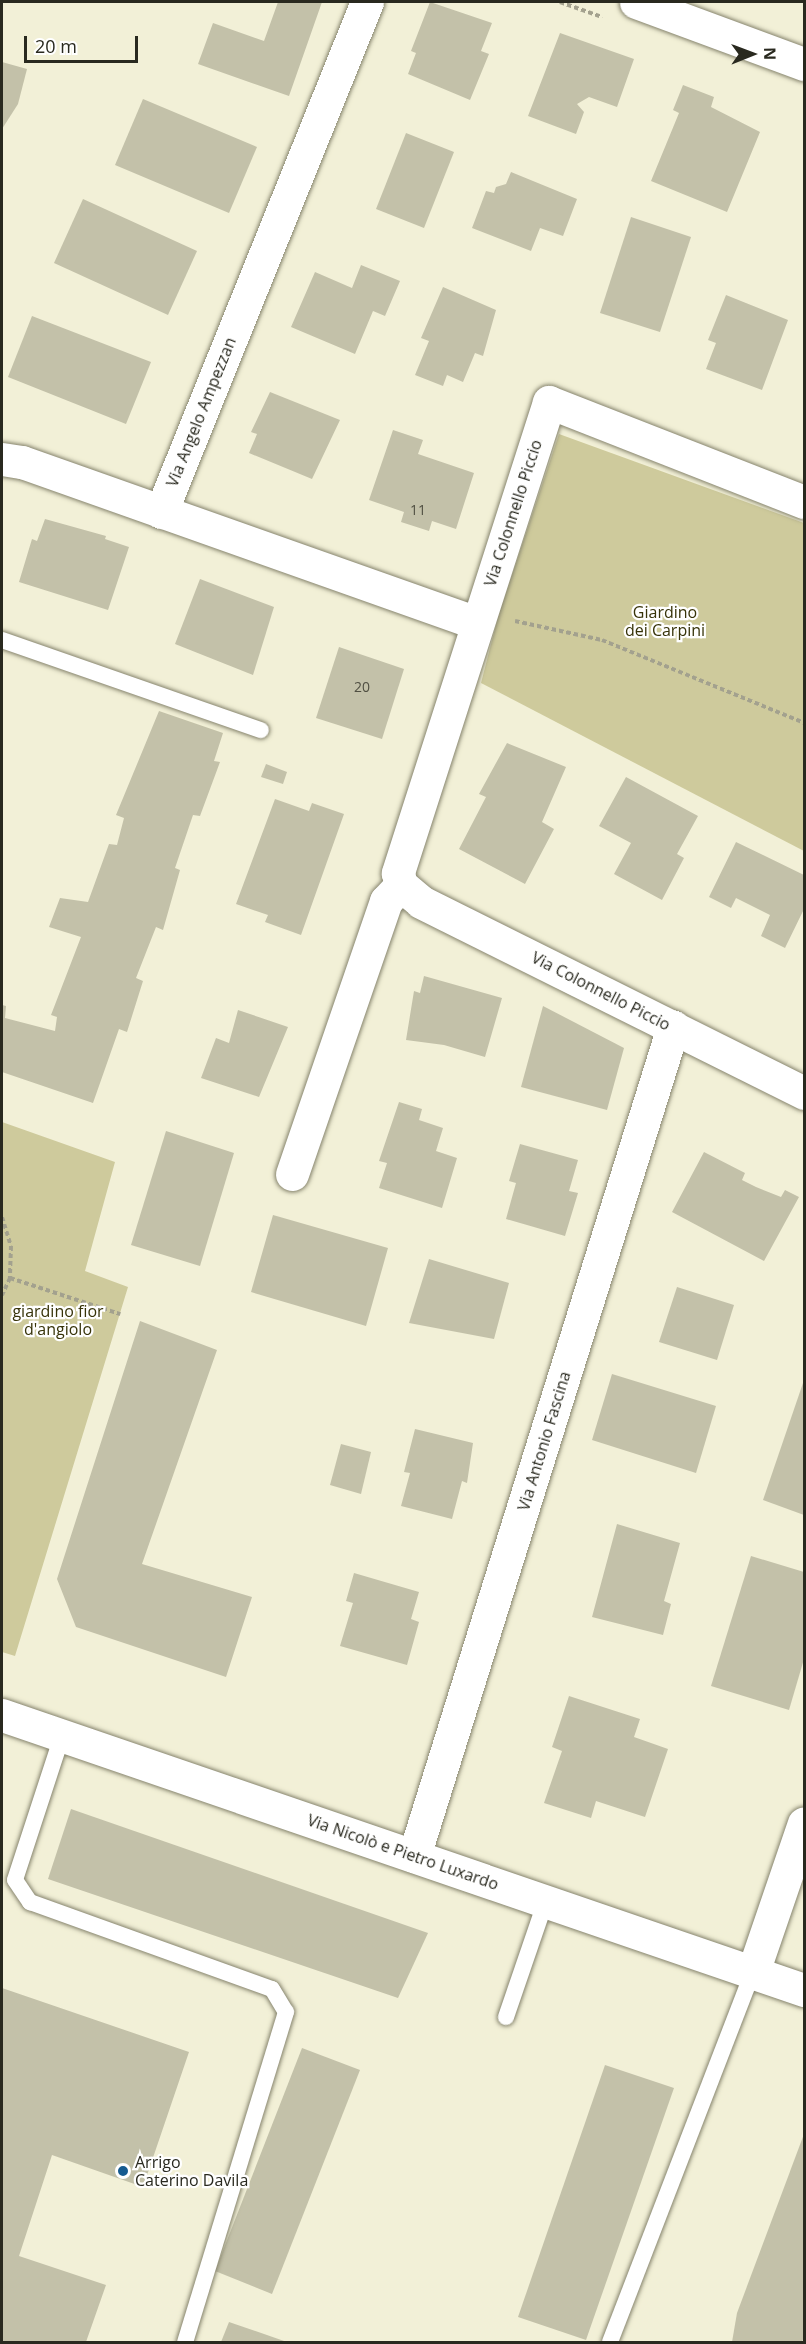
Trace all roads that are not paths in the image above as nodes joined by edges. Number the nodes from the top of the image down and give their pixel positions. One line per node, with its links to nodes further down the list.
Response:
1 (367, 2): 6 (street, Via Angelo Ampezzan)
2 (636, 2): 3 (street)
3 (804, 64)
4 (2, 459): 6 (street)
5 (804, 502): 7 (street, Via Colonnello Piccio)
6 (161, 512): 7 (street)
7 (478, 618): 10 (street, Via Colonnello Piccio)
8 (2, 640): 9 (lane)
9 (261, 730)
10 (400, 885): 11 (street, Via Colonnello Piccio); 13 (street)
11 (673, 1027): 12 (street, Via Colonnello Piccio); 17 (street, Via Antonio Fascina)
12 (804, 1094)
13 (292, 1174)
14 (2, 1715): 15 (street, Via Nicolò e Pietro Luxardo)
15 (62, 1736): 17 (street, Via Nicolò e Pietro Luxardo); 22 (lane)
16 (804, 1823): 19 (street)
17 (414, 1856): 18 (street, Via Nicolò e Pietro Luxardo)
18 (546, 1900): 19 (street, Via Nicolò e Pietro Luxardo); 21 (lane)
19 (753, 1972): 20 (street, Via Nicolò e Pietro Luxardo); 23 (lane)
20 (804, 1990)
21 (506, 2017)
22 (185, 2343)
23 (610, 2343)

